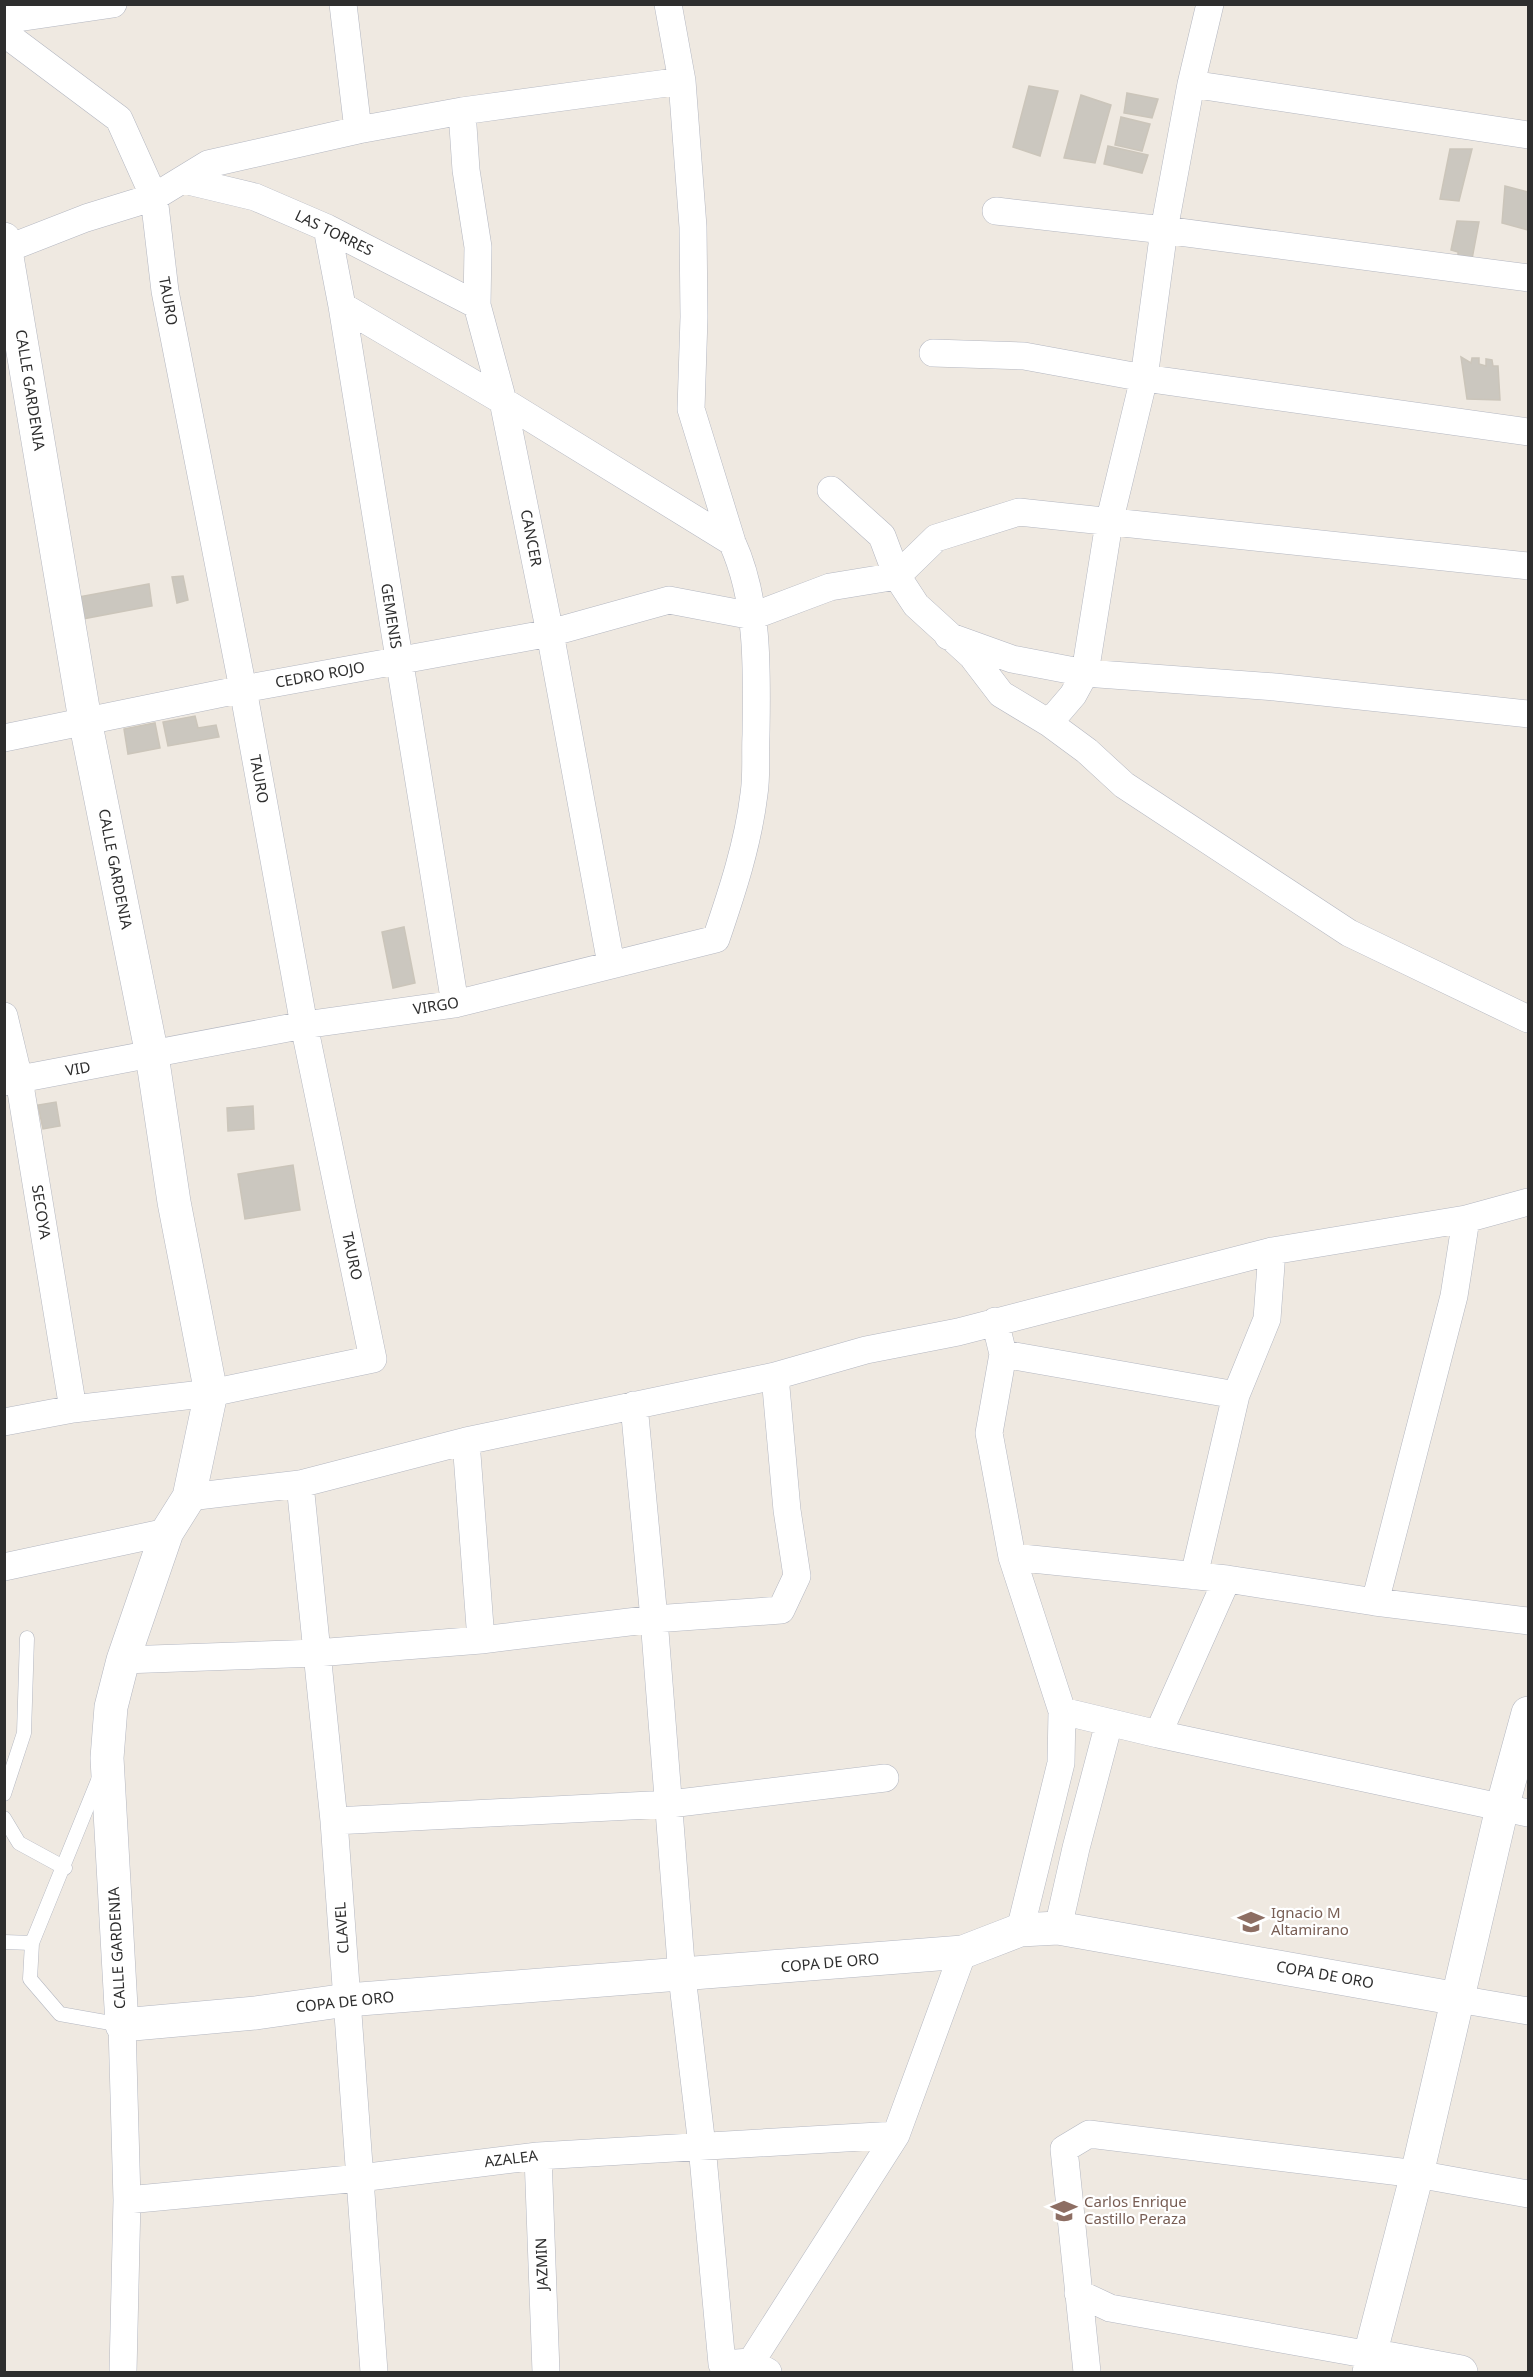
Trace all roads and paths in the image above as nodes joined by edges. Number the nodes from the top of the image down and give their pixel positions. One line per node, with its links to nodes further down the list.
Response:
1 (113, 4): 5 (street)
2 (343, 4): 10 (street)
3 (668, 4): 7 (street)
4 (1210, 4): 8 (street)
5 (4, 20)
6 (4, 33): 13 (street)
7 (682, 81): 9 (street); 27 (street)
8 (1191, 84): 11 (street); 16 (street)
9 (462, 111): 10 (street); 19 (street, CANCER)
10 (358, 130): 12 (street)
11 (1528, 135)
12 (184, 180): 13 (street); 15 (street, LAS TORRES)
13 (154, 197): 17 (street); 35 (street, TAURO)
14 (996, 212): 16 (street)
15 (327, 228): 19 (street, LAS TORRES); 20 (street, GEMENIS)
16 (1164, 230): 18 (street); 22 (street)
17 (5, 246): 37 (street, CALLE GARDENIA)
18 (1528, 278)
19 (477, 305): 23 (street, CANCER)
20 (342, 306): 23 (street); 33 (street, GEMENIS)
21 (933, 353): 22 (street)
22 (1144, 378): 24 (street); 26 (street)
23 (503, 401): 27 (street); 31 (street, CANCER)
24 (1528, 432)
25 (831, 489): 29 (street)
26 (1109, 523): 28 (street); 29 (street); 34 (street)
27 (732, 542): 30 (street)
28 (1528, 566)
29 (897, 576): 30 (street); 32 (street)
30 (753, 616): 31 (street, CEDRO ROJO); 40 (street, VIRGO)
31 (550, 633): 33 (street, CEDRO ROJO); 40 (street, CANCER)
32 (948, 636): 34 (street); 38 (street)
33 (398, 661): 35 (street, CEDRO ROJO); 41 (street, GEMENIS)
34 (1085, 673): 36 (street); 38 (street)
35 (243, 689): 37 (street, CEDRO ROJO); 44 (street, TAURO)
36 (1528, 714)
37 (85, 720): 39 (street, CEDRO ROJO); 45 (street, CALLE GARDENIA)
38 (1049, 723): 43 (street)
39 (4, 738)
40 (611, 964): 41 (street, VIRGO)
41 (455, 1004): 44 (street, VIRGO)
42 (4, 1016): 46 (street, SECOYA)
43 (1528, 1019)
44 (304, 1025): 45 (street, VIRGO); 53 (street, TAURO)
45 (152, 1055): 46 (street, VID); 53 (street, CALLE GARDENIA)
46 (12, 1081): 56 (street, SECOYA)
47 (1528, 1202): 48 (street)
48 (1466, 1219): 49 (street); 66 (street)
49 (1272, 1251): 50 (street); 54 (street)
50 (995, 1321): 51 (street); 52 (street)
51 (1003, 1354): 54 (street); 62 (street)
52 (774, 1376): 55 (street); 67 (street)
53 (211, 1393): 56 (street); 60 (street, CALLE GARDENIA)
54 (1236, 1395): 64 (street)
55 (634, 1405): 58 (street); 67 (street)
56 (73, 1409): 57 (street)
57 (4, 1422)
58 (466, 1441): 59 (street); 70 (street)
59 (300, 1484): 60 (street); 71 (street, CLAVEL)
60 (189, 1497): 61 (street, CALLE GARDENIA)
61 (167, 1532): 63 (street); 72 (street, CALLE GARDENIA)
62 (1012, 1557): 64 (street); 73 (street)
63 (4, 1567)
64 (1194, 1576): 65 (street)
65 (1227, 1579): 66 (street); 76 (street)
66 (1375, 1602): 68 (street)
67 (654, 1619): 70 (street); 80 (street)
68 (1528, 1621)
69 (27, 1638): 79 (lane)
70 (481, 1640): 71 (street)
71 (316, 1653): 72 (street); 83 (street, CLAVEL)
72 (123, 1660): 77 (street, CALLE GARDENIA)
73 (1062, 1711): 75 (street); 86 (street)
74 (1528, 1713): 81 (street)
75 (1109, 1723): 76 (street); 85 (street)
76 (1158, 1734): 81 (street)
77 (107, 1758): 84 (lane); 94 (street, CALLE GARDENIA)
78 (885, 1778): 80 (street)
79 (4, 1794)
80 (670, 1804): 83 (street); 90 (street)
81 (1515, 1810): 91 (street)
82 (4, 1818): 84 (lane)
83 (334, 1821): 92 (street, CLAVEL)
84 (64, 1868): 88 (lane)
85 (1058, 1928): 86 (street, COPA DE ORO); 91 (street, COPA DE ORO)
86 (1020, 1930): 89 (street, COPA DE ORO)
87 (4, 1942): 88 (lane)
88 (32, 1943): 94 (lane)
89 (963, 1952): 90 (street, COPA DE ORO); 95 (street)
90 (682, 1976): 92 (street, COPA DE ORO); 96 (street)
91 (1458, 1999): 93 (street, COPA DE ORO); 98 (street)
92 (347, 2000): 94 (street, COPA DE ORO); 99 (street, CLAVEL)
93 (1528, 2011)
94 (122, 2025): 101 (street, CALLE GARDENIA)
95 (896, 2135): 96 (street, AZALEA); 104 (street)
96 (702, 2145): 97 (street, AZALEA); 105 (street)
97 (538, 2156): 99 (street, AZALEA); 108 (street, JAZMIN)
98 (1417, 2174): 100 (street); 102 (street); 103 (street)
99 (360, 2178): 101 (street, AZALEA); 107 (street, CLAVEL)
100 (1528, 2194)
101 (127, 2200): 106 (street, CALLE GARDENIA)
102 (1078, 2293): 103 (street); 109 (street)
103 (1368, 2364): 110 (street)
104 (760, 2367): 105 (street)
105 (717, 2368)
106 (123, 2373)
107 (374, 2373)
108 (546, 2373)
109 (1087, 2373)
110 (1461, 2373)

